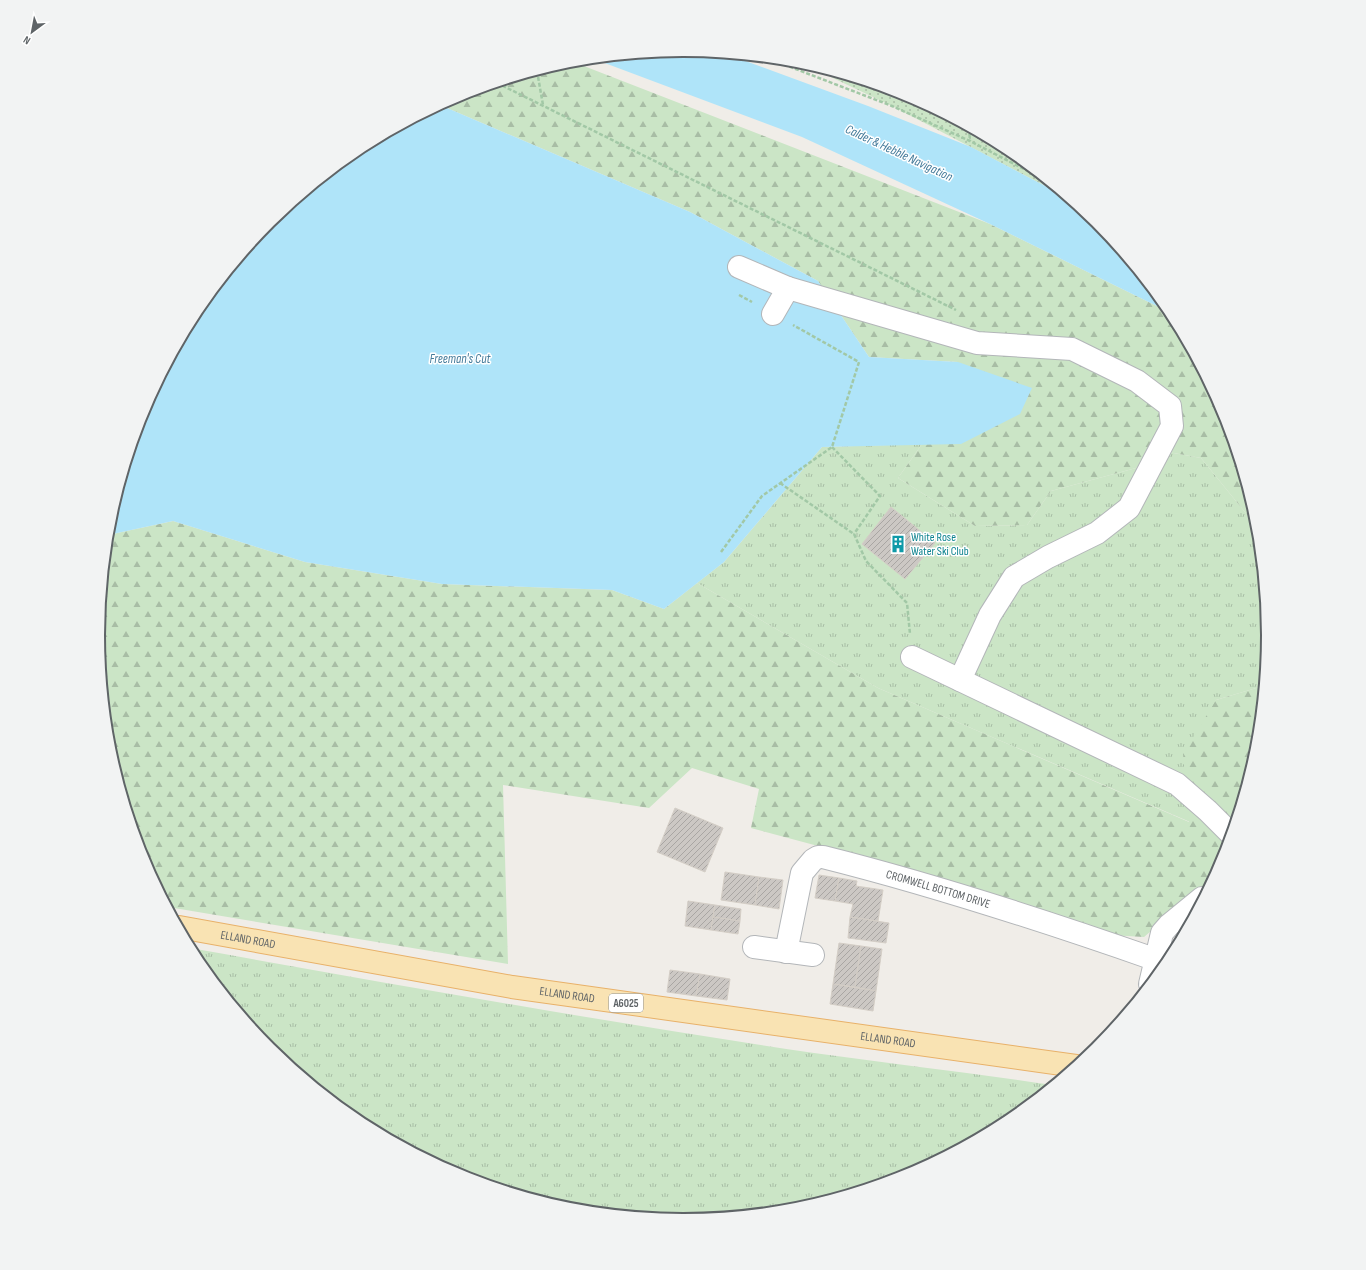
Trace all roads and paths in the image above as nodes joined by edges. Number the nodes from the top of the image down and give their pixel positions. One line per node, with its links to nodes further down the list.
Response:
1 (791, 67): 6 (path)
2 (538, 76): 4 (path)
3 (503, 86): 4 (path)
4 (543, 105): 11 (path)
5 (969, 133): 6 (path)
6 (970, 141): 7 (path)
7 (1028, 171)
8 (739, 267): 9 (street)
9 (788, 288): 12 (street); 18 (street)
10 (739, 295): 12 (path)
11 (957, 310)
12 (773, 314): 13 (path)
13 (832, 447): 14 (path); 15 (path)
14 (780, 483): 15 (path); 16 (path)
15 (854, 534): 17 (path)
16 (721, 552)
17 (912, 657): 18 (street)
18 (960, 680): 19 (street)
19 (1227, 830)
20 (1194, 905): 25 (street)
21 (184, 928): 27 (main road, ELLAND ROAD / A6025)
22 (754, 947): 23 (street)
23 (786, 952): 24 (street); 25 (street, CROMWELL BOTTOM DRIVE)
24 (813, 955)
25 (1154, 959): 26 (street)
26 (1152, 973)
27 (1069, 1065)

